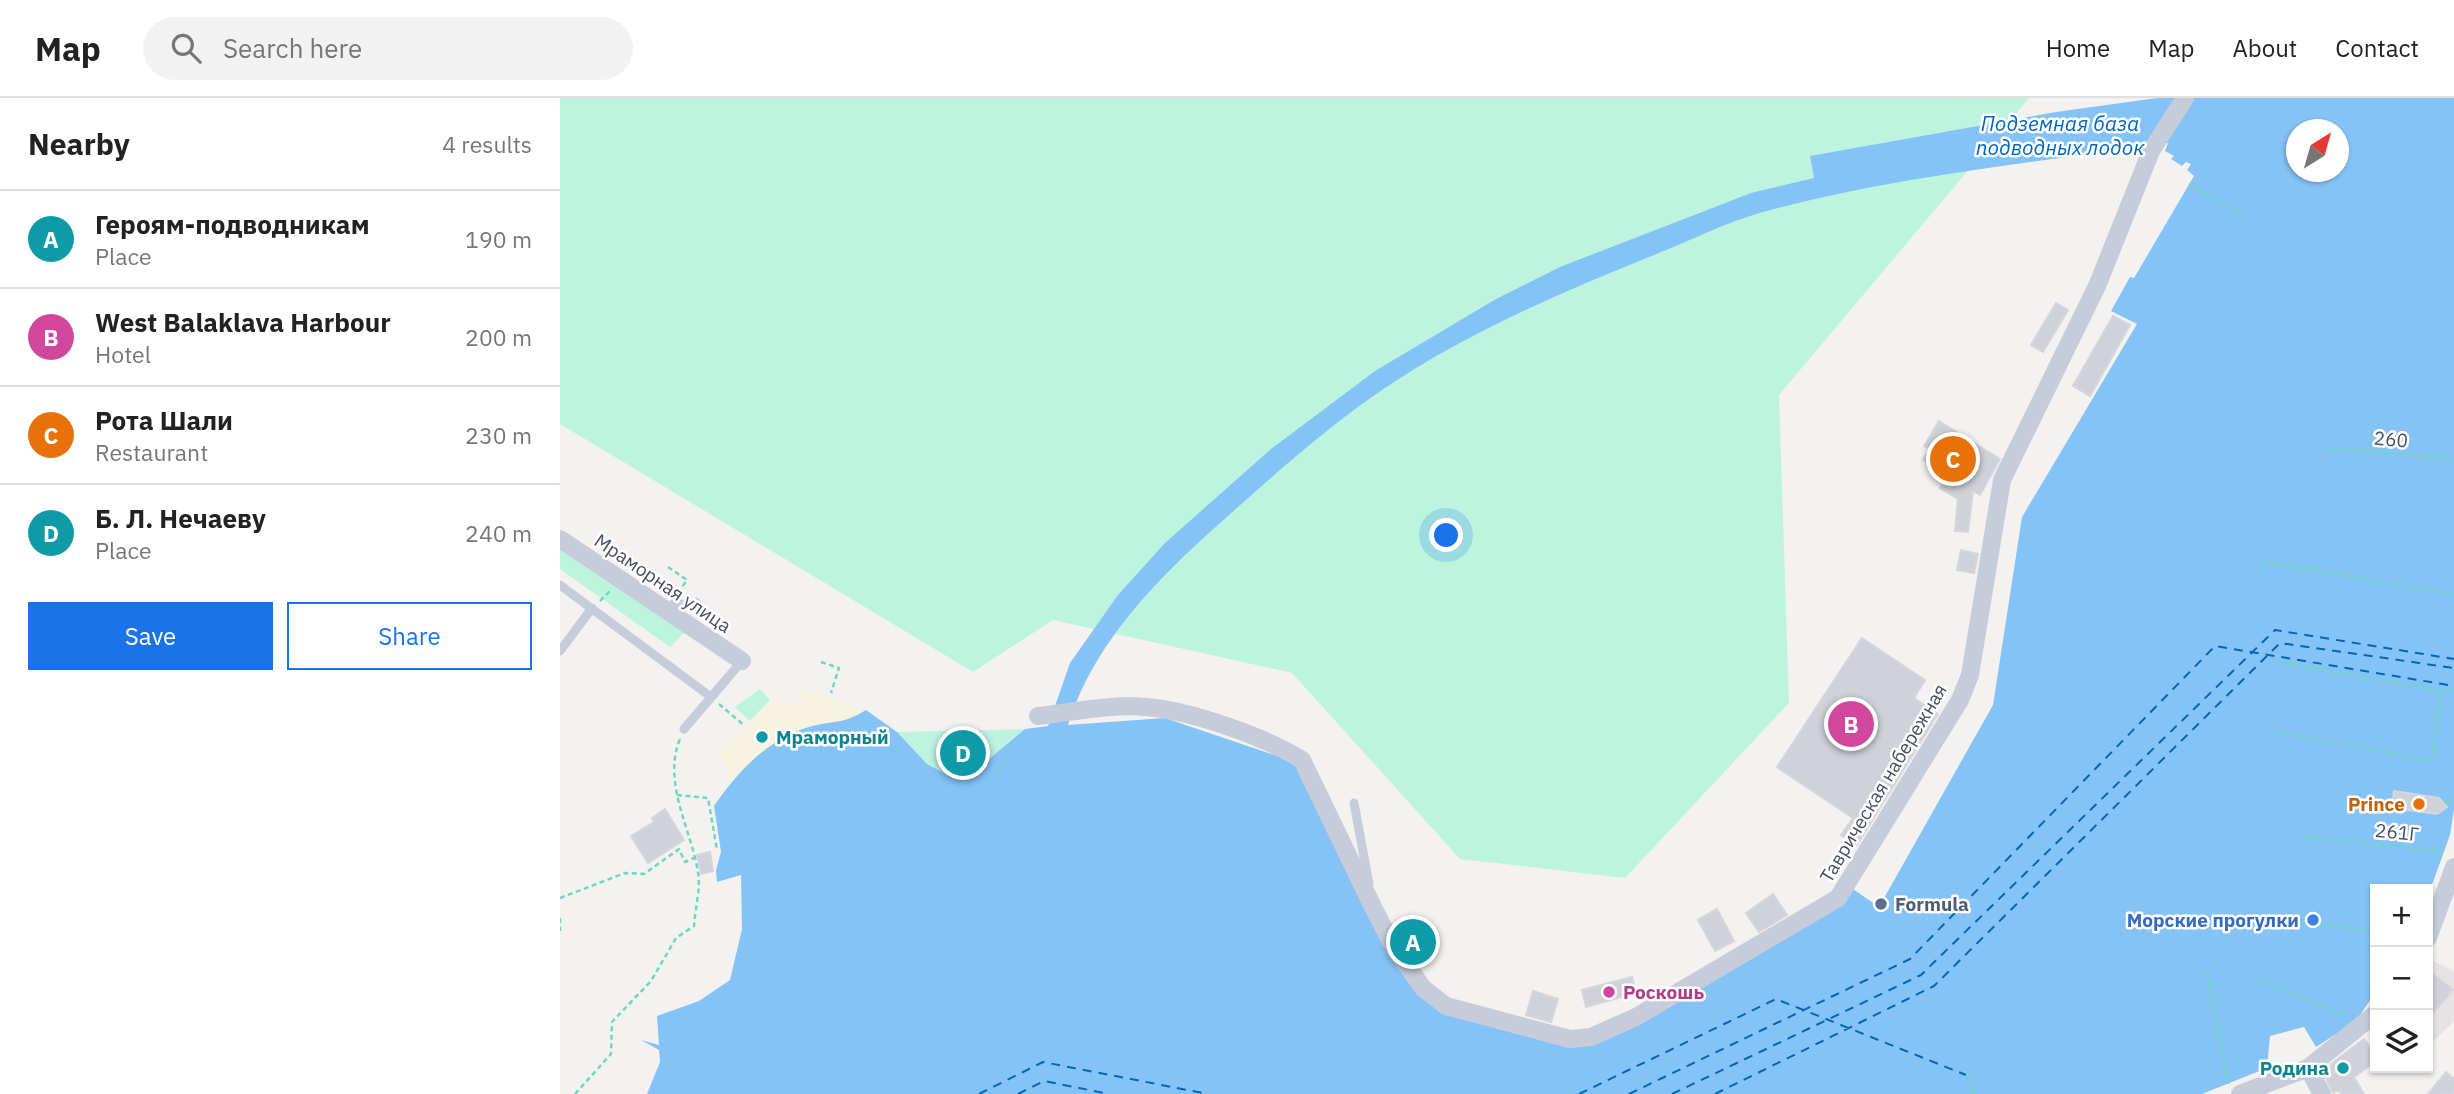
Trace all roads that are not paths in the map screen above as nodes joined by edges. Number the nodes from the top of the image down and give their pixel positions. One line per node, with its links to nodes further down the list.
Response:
1 (2185, 98): 14 (street, Таврическая набережная)
2 (560, 539): 6 (street, Мраморная улица)
3 (560, 585): 5 (lane)
4 (696, 602): 6 (lane)
5 (592, 608): 7 (lane); 9 (lane)
6 (667, 611): 8 (street, Мраморная улица)
7 (560, 651)
8 (742, 661): 9 (lane)
9 (711, 697): 11 (lane)
10 (1038, 716): 14 (street, Таврическая набережная)
11 (684, 729)
12 (1354, 803): 14 (lane)
13 (2454, 867): 15 (street)
14 (1373, 907)
15 (2433, 924)
16 (2370, 1018): 17 (street)
17 (2308, 1068): 18 (street); 19 (street)
18 (2234, 1089)
19 (2322, 1094)

